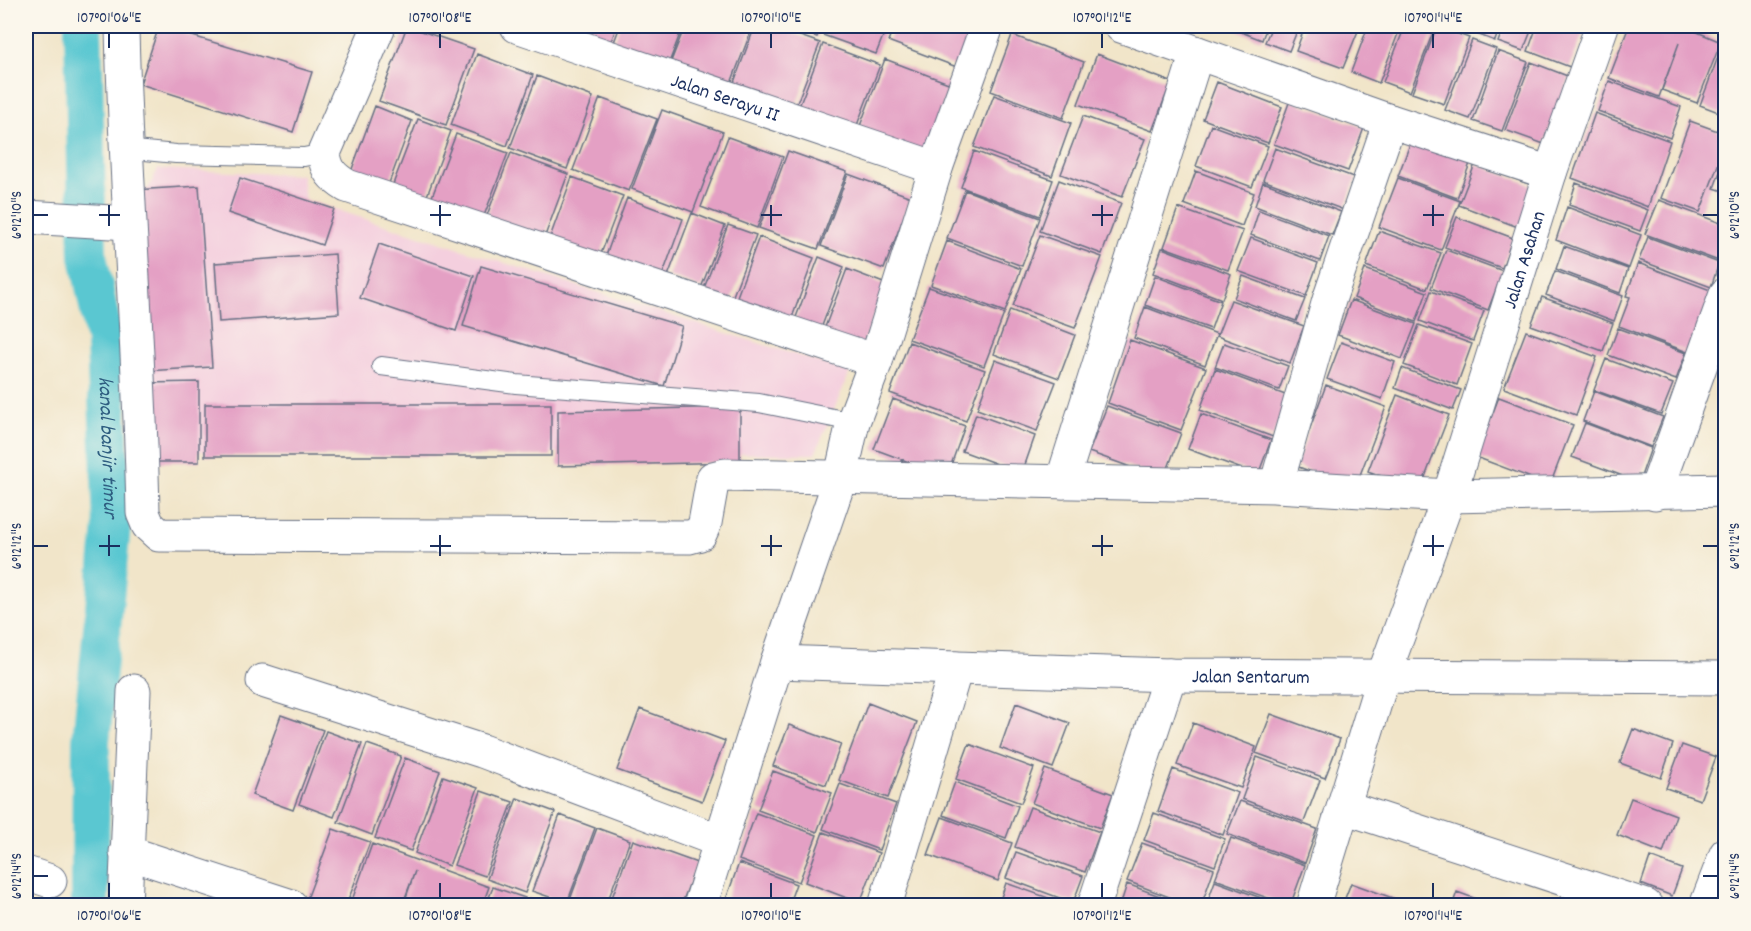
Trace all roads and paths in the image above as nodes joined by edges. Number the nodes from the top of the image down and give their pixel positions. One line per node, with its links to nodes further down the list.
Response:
1 (122, 26): 9 (street)
2 (379, 26): 10 (street)
3 (517, 26): 11 (street, Jalan Serayu II)
4 (987, 26): 11 (street)
5 (1121, 26): 7 (street)
6 (1602, 26): 12 (street, Jalan Asahan)
7 (1197, 53): 8 (street); 20 (street)
8 (1390, 121): 12 (street); 21 (street)
9 (124, 149): 10 (lane); 14 (street)
10 (324, 153): 16 (street)
11 (936, 168): 16 (street)
12 (1550, 173): 24 (street, Jalan Asahan)
13 (26, 217): 14 (street)
14 (106, 223): 19 (street)
15 (1725, 294): 23 (street)
16 (876, 361): 18 (street)
17 (381, 366): 18 (lane)
18 (853, 422): 19 (street)
19 (841, 476): 20 (street); 25 (street)
20 (1062, 482): 21 (street)
21 (1276, 486): 24 (street)
22 (1725, 490): 23 (street)
23 (1655, 493): 24 (street)
24 (1449, 495): 28 (street, Jalan Asahan)
25 (777, 662): 26 (street, Jalan Sentarum); 33 (street)
26 (956, 668): 27 (street, Jalan Sentarum); 39 (street)
27 (1170, 675): 28 (street, Jalan Sentarum); 40 (street)
28 (1383, 677): 29 (street, Jalan Sentarum); 32 (street, Jalan Asahan)
29 (1725, 678)
30 (263, 681): 33 (street)
31 (134, 691): 34 (street)
32 (1344, 807): 41 (street, Jalan Asahan); 42 (street)
33 (720, 841): 38 (street)
34 (126, 852): 36 (street); 37 (street)
35 (1725, 854): 43 (street)
36 (125, 906)
37 (291, 906)
38 (700, 906)
39 (885, 906)
40 (1094, 906)
41 (1313, 906)
42 (1646, 906)
43 (1706, 906)

